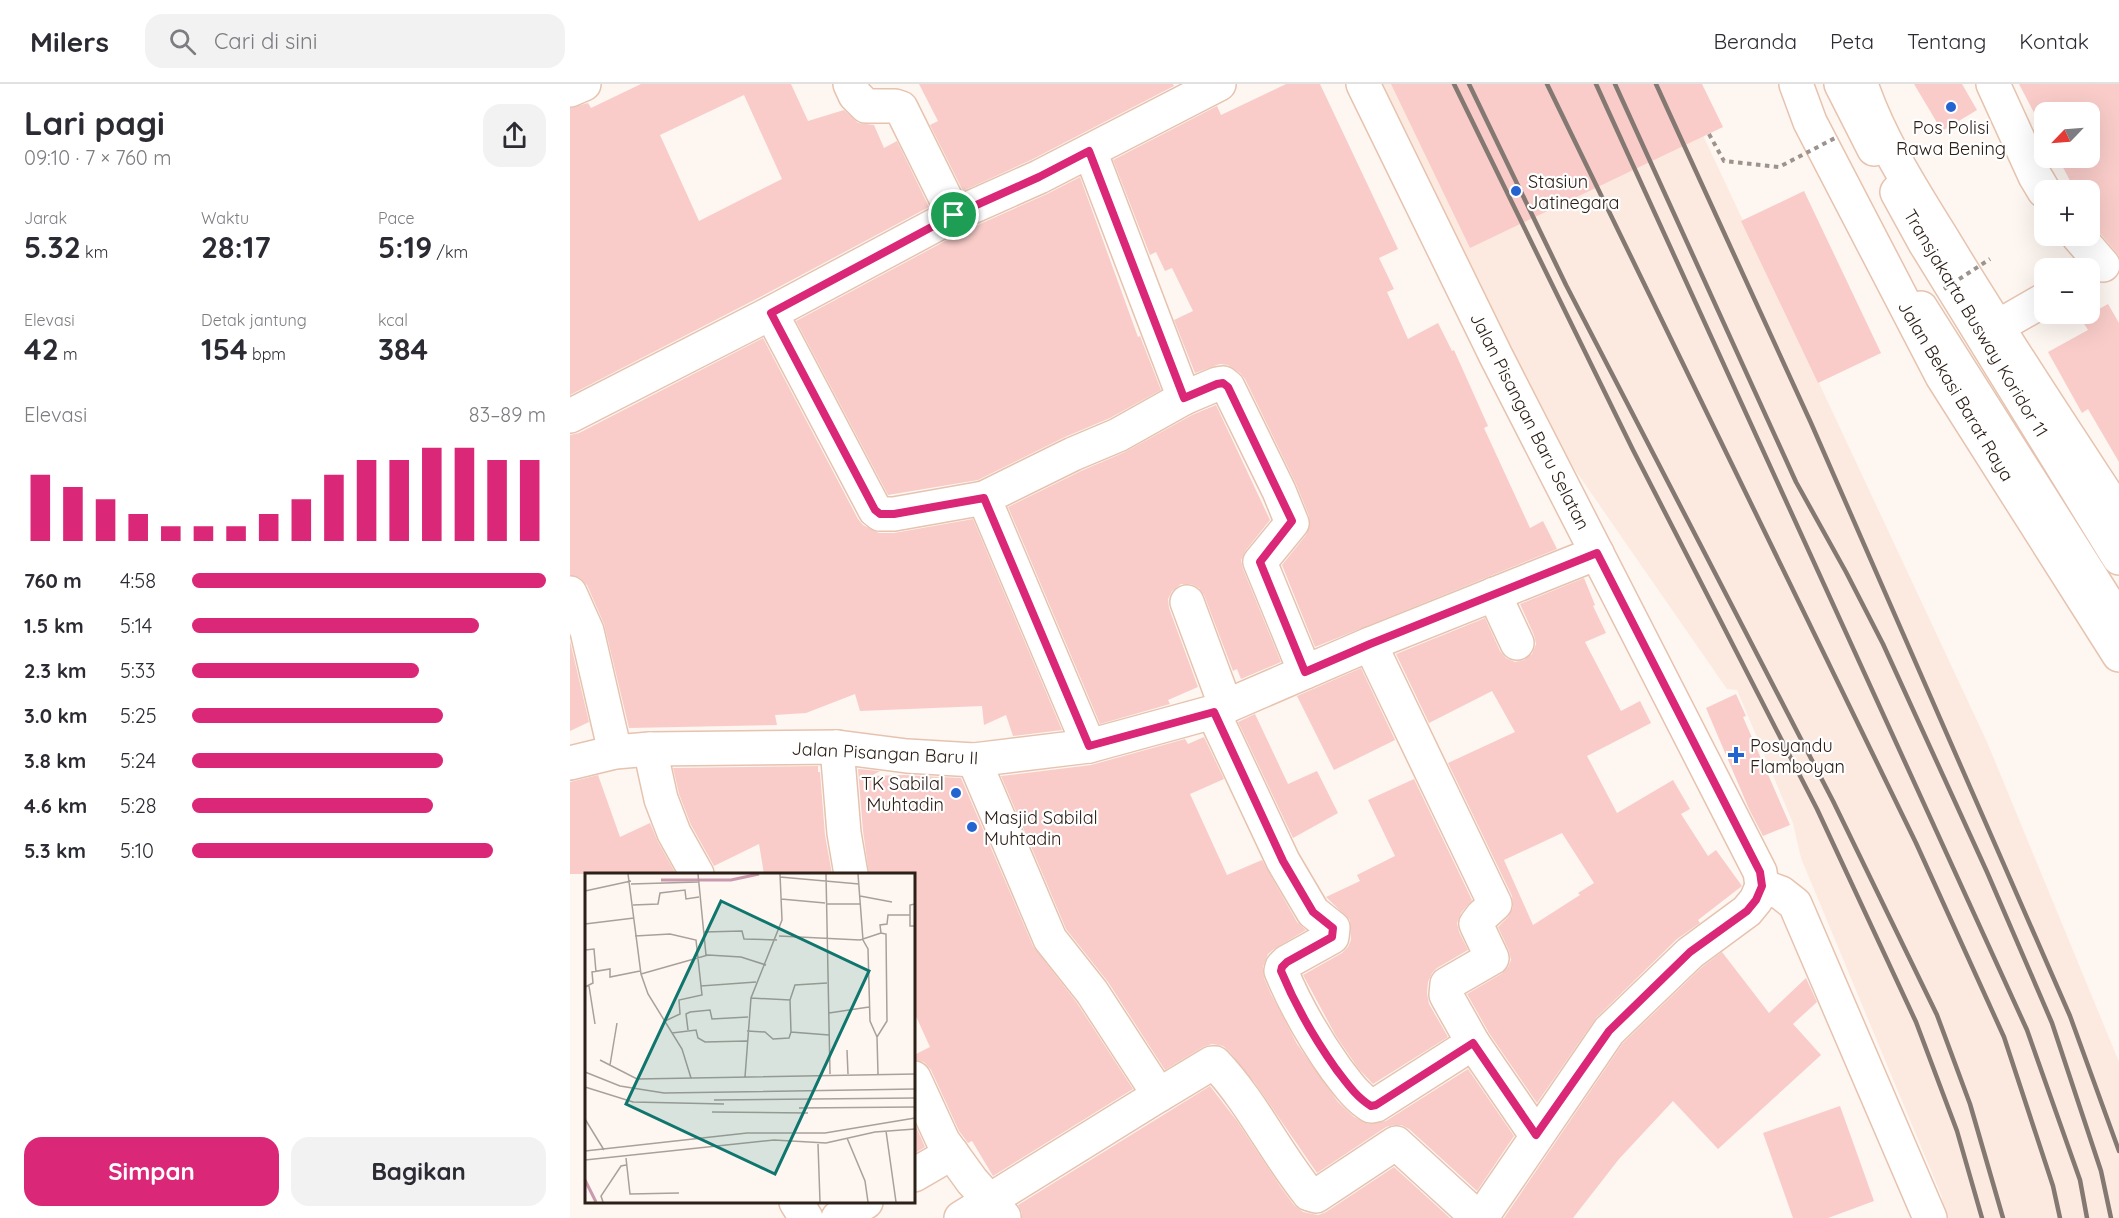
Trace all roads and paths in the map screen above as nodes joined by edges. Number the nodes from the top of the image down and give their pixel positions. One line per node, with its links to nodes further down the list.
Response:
1 (584, 84): 10 (street)
2 (850, 84): 15 (street)
3 (1219, 84): 13 (street)
4 (1363, 84): 27 (street, Jalan Pisangan Baru Selatan)
5 (1796, 84): 35 (street, Jalan Bekasi Barat Raya)
6 (1811, 84): 32 (street, Transjakarta Busway Koridor 11)
7 (1841, 84): 28 (street, Transjakarta Busway Koridor 11)
8 (1861, 84): 22 (street)
9 (1993, 84): 14 (street)
10 (570, 90)
11 (1709, 134): 12 (path, bridge)
12 (1837, 137)
13 (1089, 151): 15 (street); 23 (street)
14 (2037, 180)
15 (954, 215): 21 (street)
16 (2086, 246): 18 (street)
17 (1990, 259): 19 (path, bridge)
18 (2104, 267)
19 (1944, 289)
20 (2034, 306): 22 (street)
21 (771, 313): 24 (street); 25 (street)
22 (1996, 327): 26 (street)
23 (1184, 398): 25 (street); 36 (street)
24 (570, 416)
25 (984, 498): 38 (street)
26 (2119, 514)
27 (1597, 553): 30 (street, Jalan Pisangan Baru II); 46 (street, Jalan Pisangan Baru Selatan)
28 (2119, 558)
29 (570, 593): 41 (street)
30 (1494, 594): 33 (street); 34 (street, Jalan Pisangan Baru II)
31 (1187, 602): 37 (street)
32 (2119, 621)
33 (1517, 643)
34 (1370, 644): 36 (street, Jalan Pisangan Baru II); 47 (street)
35 (2119, 655)
36 (1305, 672): 37 (street, Jalan Pisangan Baru II)
37 (1220, 709): 38 (street, Jalan Pisangan Baru II); 47 (street)
38 (1089, 746): 42 (street, Jalan Pisangan Baru II)
39 (837, 747): 40 (street, Jalan Pisangan Baru II); 42 (street, Jalan Pisangan Baru II); 45 (street)
40 (650, 749): 41 (street, Jalan Pisangan Baru II); 44 (street)
41 (615, 752): 43 (street, Jalan Pisangan Baru II)
42 (974, 759): 49 (street)
43 (570, 763)
44 (696, 873)
45 (851, 873)
46 (1762, 886): 50 (street); 60 (street)
47 (1473, 1043): 50 (street)
48 (915, 1080): 51 (street)
49 (1159, 1095): 55 (street); 59 (street)
50 (1536, 1135): 59 (street)
51 (952, 1153): 52 (street); 55 (street)
52 (915, 1174)
53 (797, 1203): 56 (street)
54 (864, 1203): 57 (street)
55 (998, 1210): 58 (street)
56 (806, 1218)
57 (838, 1218)
58 (961, 1218)
59 (1480, 1218)
60 (1929, 1218)

